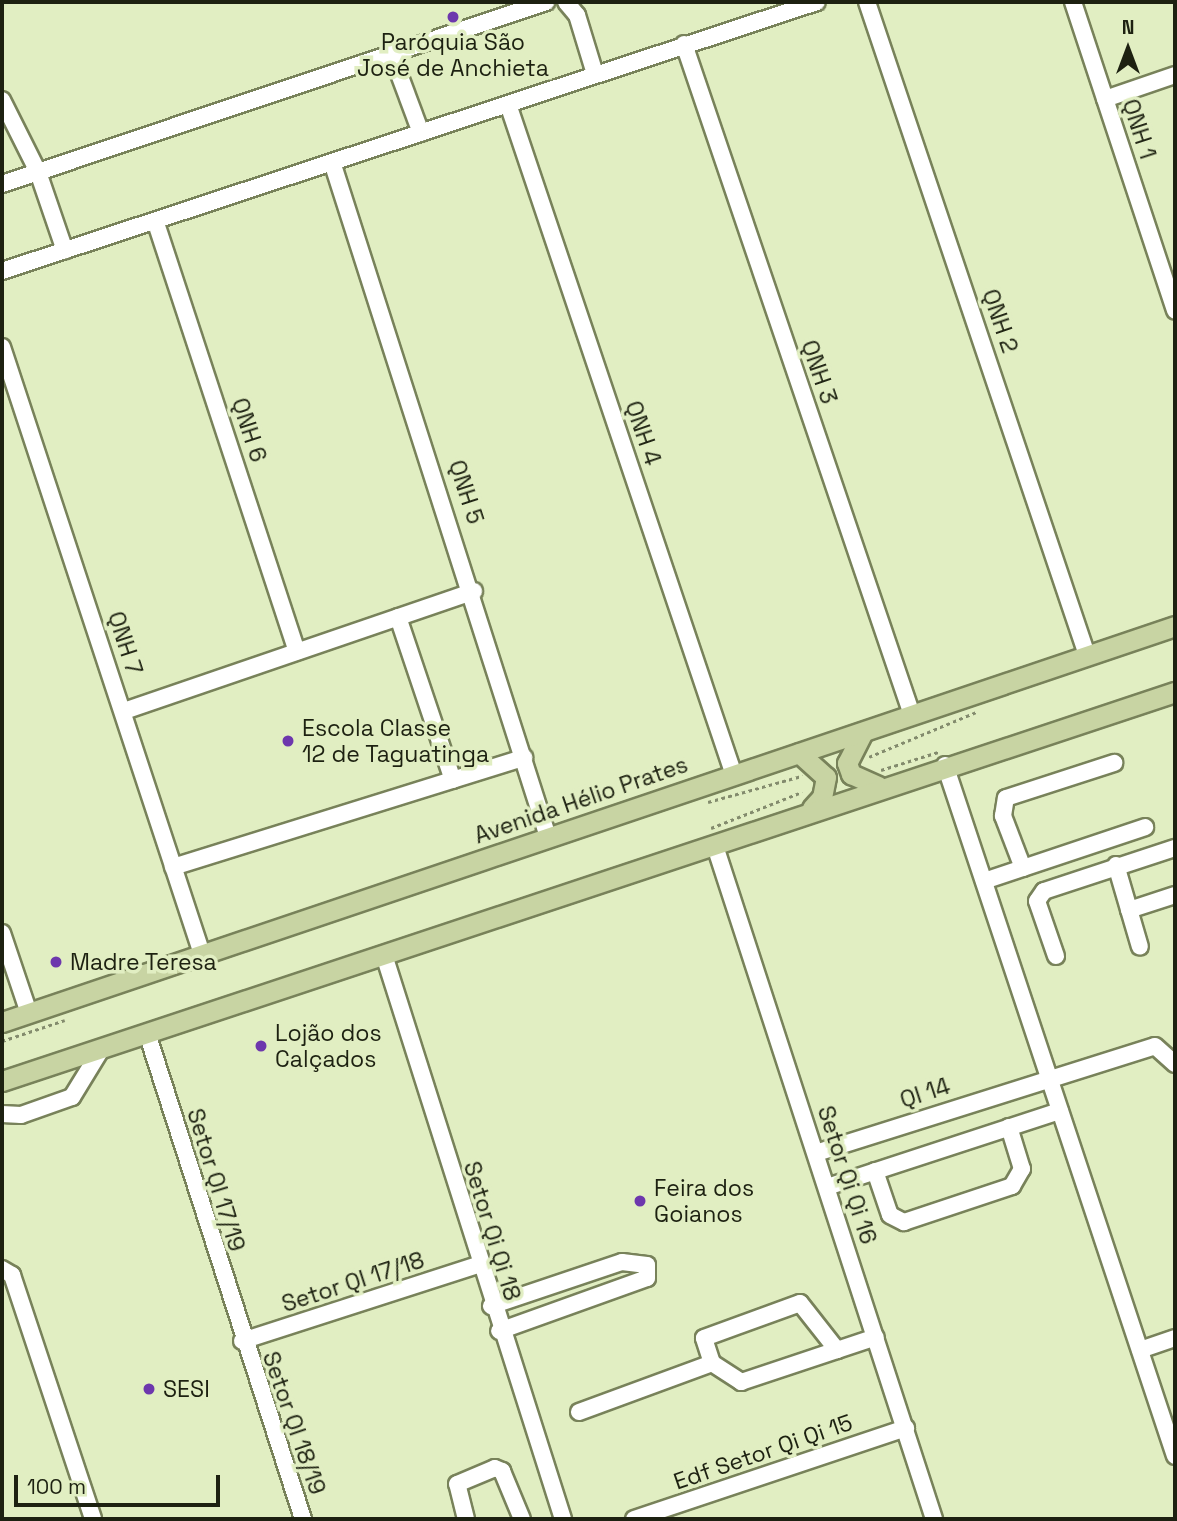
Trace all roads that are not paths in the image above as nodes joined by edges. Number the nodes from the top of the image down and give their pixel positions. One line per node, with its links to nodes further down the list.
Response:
1 (546, 2): 7 (street)
2 (566, 2): 8 (street)
3 (817, 2): 6 (street)
4 (867, 2): 27 (street, QNH 2)
5 (1073, 2): 10 (street, QNH 1)
6 (684, 44): 8 (street); 30 (street, QNH 3)
7 (392, 55): 13 (street); 15 (street)
8 (595, 74): 12 (street)
9 (1175, 75): 10 (street)
10 (1105, 99): 20 (street, QNH 1)
11 (2, 100): 15 (street)
12 (509, 107): 13 (street); 36 (street, QNH 4)
13 (421, 133): 14 (street)
14 (332, 165): 17 (street); 23 (street, QNH 5)
15 (38, 172): 16 (street); 18 (street)
16 (2, 184)
17 (156, 223): 18 (street); 26 (street, QNH 6)
18 (65, 251): 19 (street)
19 (2, 271)
20 (1171, 284): 21 (street, QNH 1)
21 (1175, 311)
22 (2, 346): 29 (street, QNH 7)
23 (474, 591): 24 (street); 33 (street, QNH 5)
24 (398, 617): 26 (street); 37 (street)
25 (1175, 626): 27 (main road, Avenida Hélio Prates)
26 (297, 651): 29 (street)
27 (1087, 655): 30 (main road, Avenida Hélio Prates)
28 (1175, 692): 35 (main road)
29 (124, 711): 45 (street, QNH 7)
30 (912, 715): 31 (main road, Avenida Hélio Prates)
31 (864, 731): 32 (main road, Avenida Hélio Prates); 38 (main road)
32 (799, 753): 36 (main road, Avenida Hélio Prates); 39 (main road)
33 (524, 758): 37 (street); 41 (street, QNH 5)
34 (1114, 763): 46 (street)
35 (945, 765): 38 (main road); 47 (street)
36 (734, 775): 41 (main road, Avenida Hélio Prates)
37 (453, 780): 45 (street)
38 (878, 786): 39 (main road)
39 (812, 808): 42 (main road)
40 (1144, 827): 46 (street)
41 (548, 836): 52 (main road, Avenida Hélio Prates)
42 (715, 846): 53 (main road); 65 (street, Setor Qi Qi 16)
43 (1175, 848): 44 (street)
44 (1116, 865): 49 (street); 54 (street)
45 (173, 867): 52 (street, QNH 7)
46 (1023, 868): 47 (street)
47 (984, 881): 60 (street)
48 (1175, 895): 49 (street)
49 (1129, 910): 51 (street)
50 (2, 933): 55 (street)
51 (1140, 947)
52 (202, 954): 55 (main road, Avenida Hélio Prates)
53 (384, 955): 57 (main road); 68 (street, Setor Qi Qi 18)
54 (1056, 956)
55 (29, 1013): 56 (main road, Avenida Hélio Prates)
56 (2, 1022)
57 (147, 1033): 58 (main road); 74 (street, Setor QI 17/19)
58 (102, 1048): 61 (main road); 63 (street)
59 (1175, 1064): 60 (street, QI 14)
60 (1049, 1076): 62 (street); 65 (street, QI 14)
61 (2, 1081)
62 (1060, 1111): 64 (street); 76 (street)
63 (2, 1114)
64 (1009, 1128): 66 (street); 66 (street)
65 (816, 1153): 67 (street, Setor Qi Qi 16)
66 (875, 1171): 67 (street)
67 (827, 1187): 72 (street, Setor Qi Qi 16)
68 (478, 1265): 70 (street, Setor Qi Qi 18); 74 (street, Setor QI 17/18)
69 (2, 1269): 81 (street)
70 (491, 1306): 71 (street, Setor Qi Qi 18); 71 (street)
71 (499, 1332): 85 (street, Setor Qi Qi 18)
72 (876, 1337): 75 (street); 79 (street, Setor Qi Qi 16)
73 (1175, 1338): 76 (street)
74 (242, 1341): 82 (street, Setor QI 18/19)
75 (837, 1350): 77 (street); 77 (street)
76 (1140, 1350): 80 (street)
77 (712, 1363): 78 (street)
78 (579, 1412)
79 (906, 1427): 86 (street, Edf Setor Qi Qi 15); 87 (street, Setor Qi Qi 16)
80 (1175, 1456)
81 (93, 1519)
82 (303, 1519)
83 (466, 1519): 84 (street)
84 (522, 1519)
85 (562, 1519)
86 (634, 1519)
87 (934, 1519)

